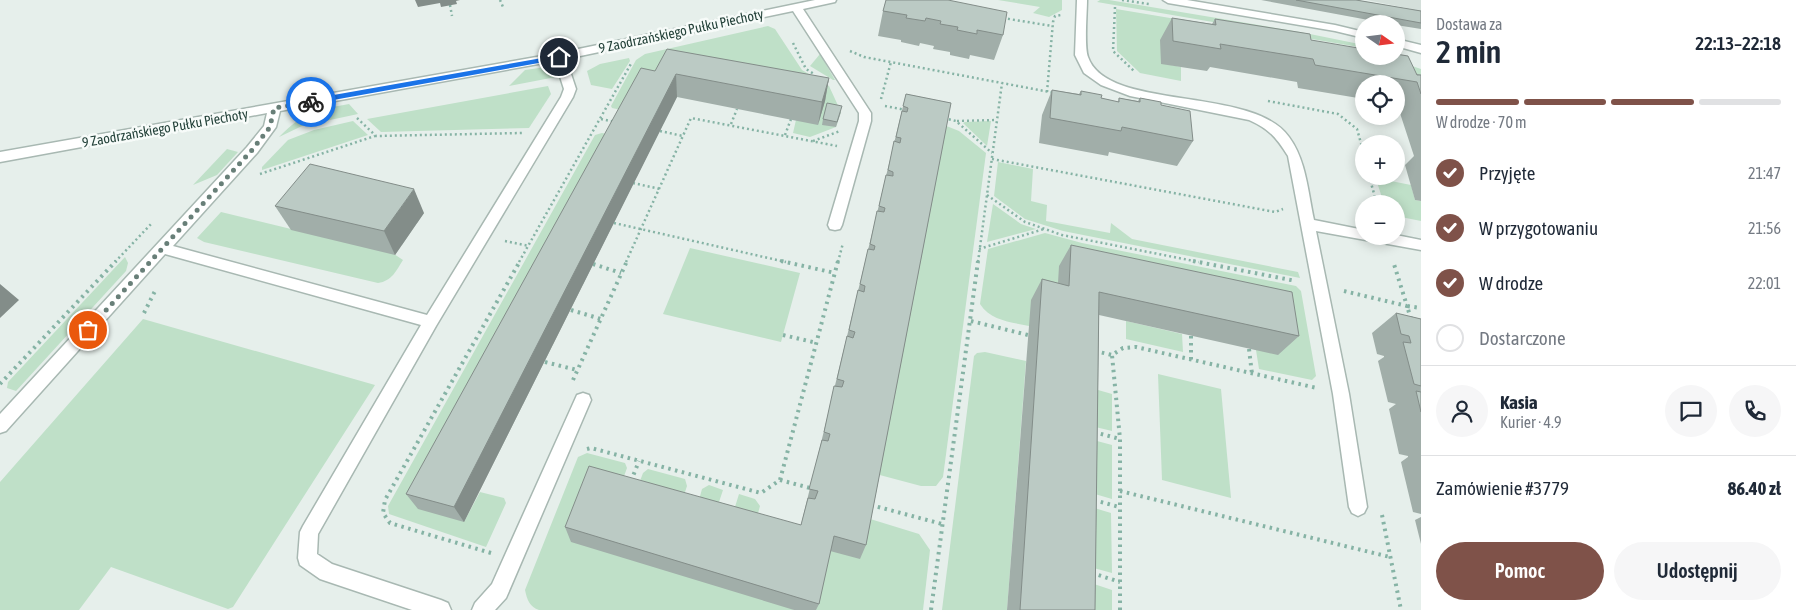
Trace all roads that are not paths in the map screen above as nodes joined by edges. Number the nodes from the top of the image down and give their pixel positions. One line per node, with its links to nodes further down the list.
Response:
1 (831, 0): 4 (street, 9 Zaodrzańskiego Pułku Piechoty)
2 (1082, 0): 11 (street)
3 (1168, 0): 5 (street)
4 (796, 7): 8 (street, 9 Zaodrzańskiego Pułku Piechoty); 12 (street)
5 (1355, 32)
6 (1405, 45): 7 (street)
7 (1421, 49)
8 (559, 57): 9 (street, 9 Zaodrzańskiego Pułku Piechoty); 17 (street)
9 (274, 108): 10 (street, 9 Zaodrzańskiego Pułku Piechoty); 16 (street)
10 (0, 157)
11 (1308, 224): 13 (street); 20 (street)
12 (835, 225)
13 (1355, 233)
14 (1405, 242): 15 (street)
15 (1421, 245)
16 (162, 248): 17 (street); 19 (street)
17 (431, 322): 21 (street)
18 (583, 400): 22 (street)
19 (0, 426)
20 (1358, 507)
21 (441, 610)
22 (482, 610)

